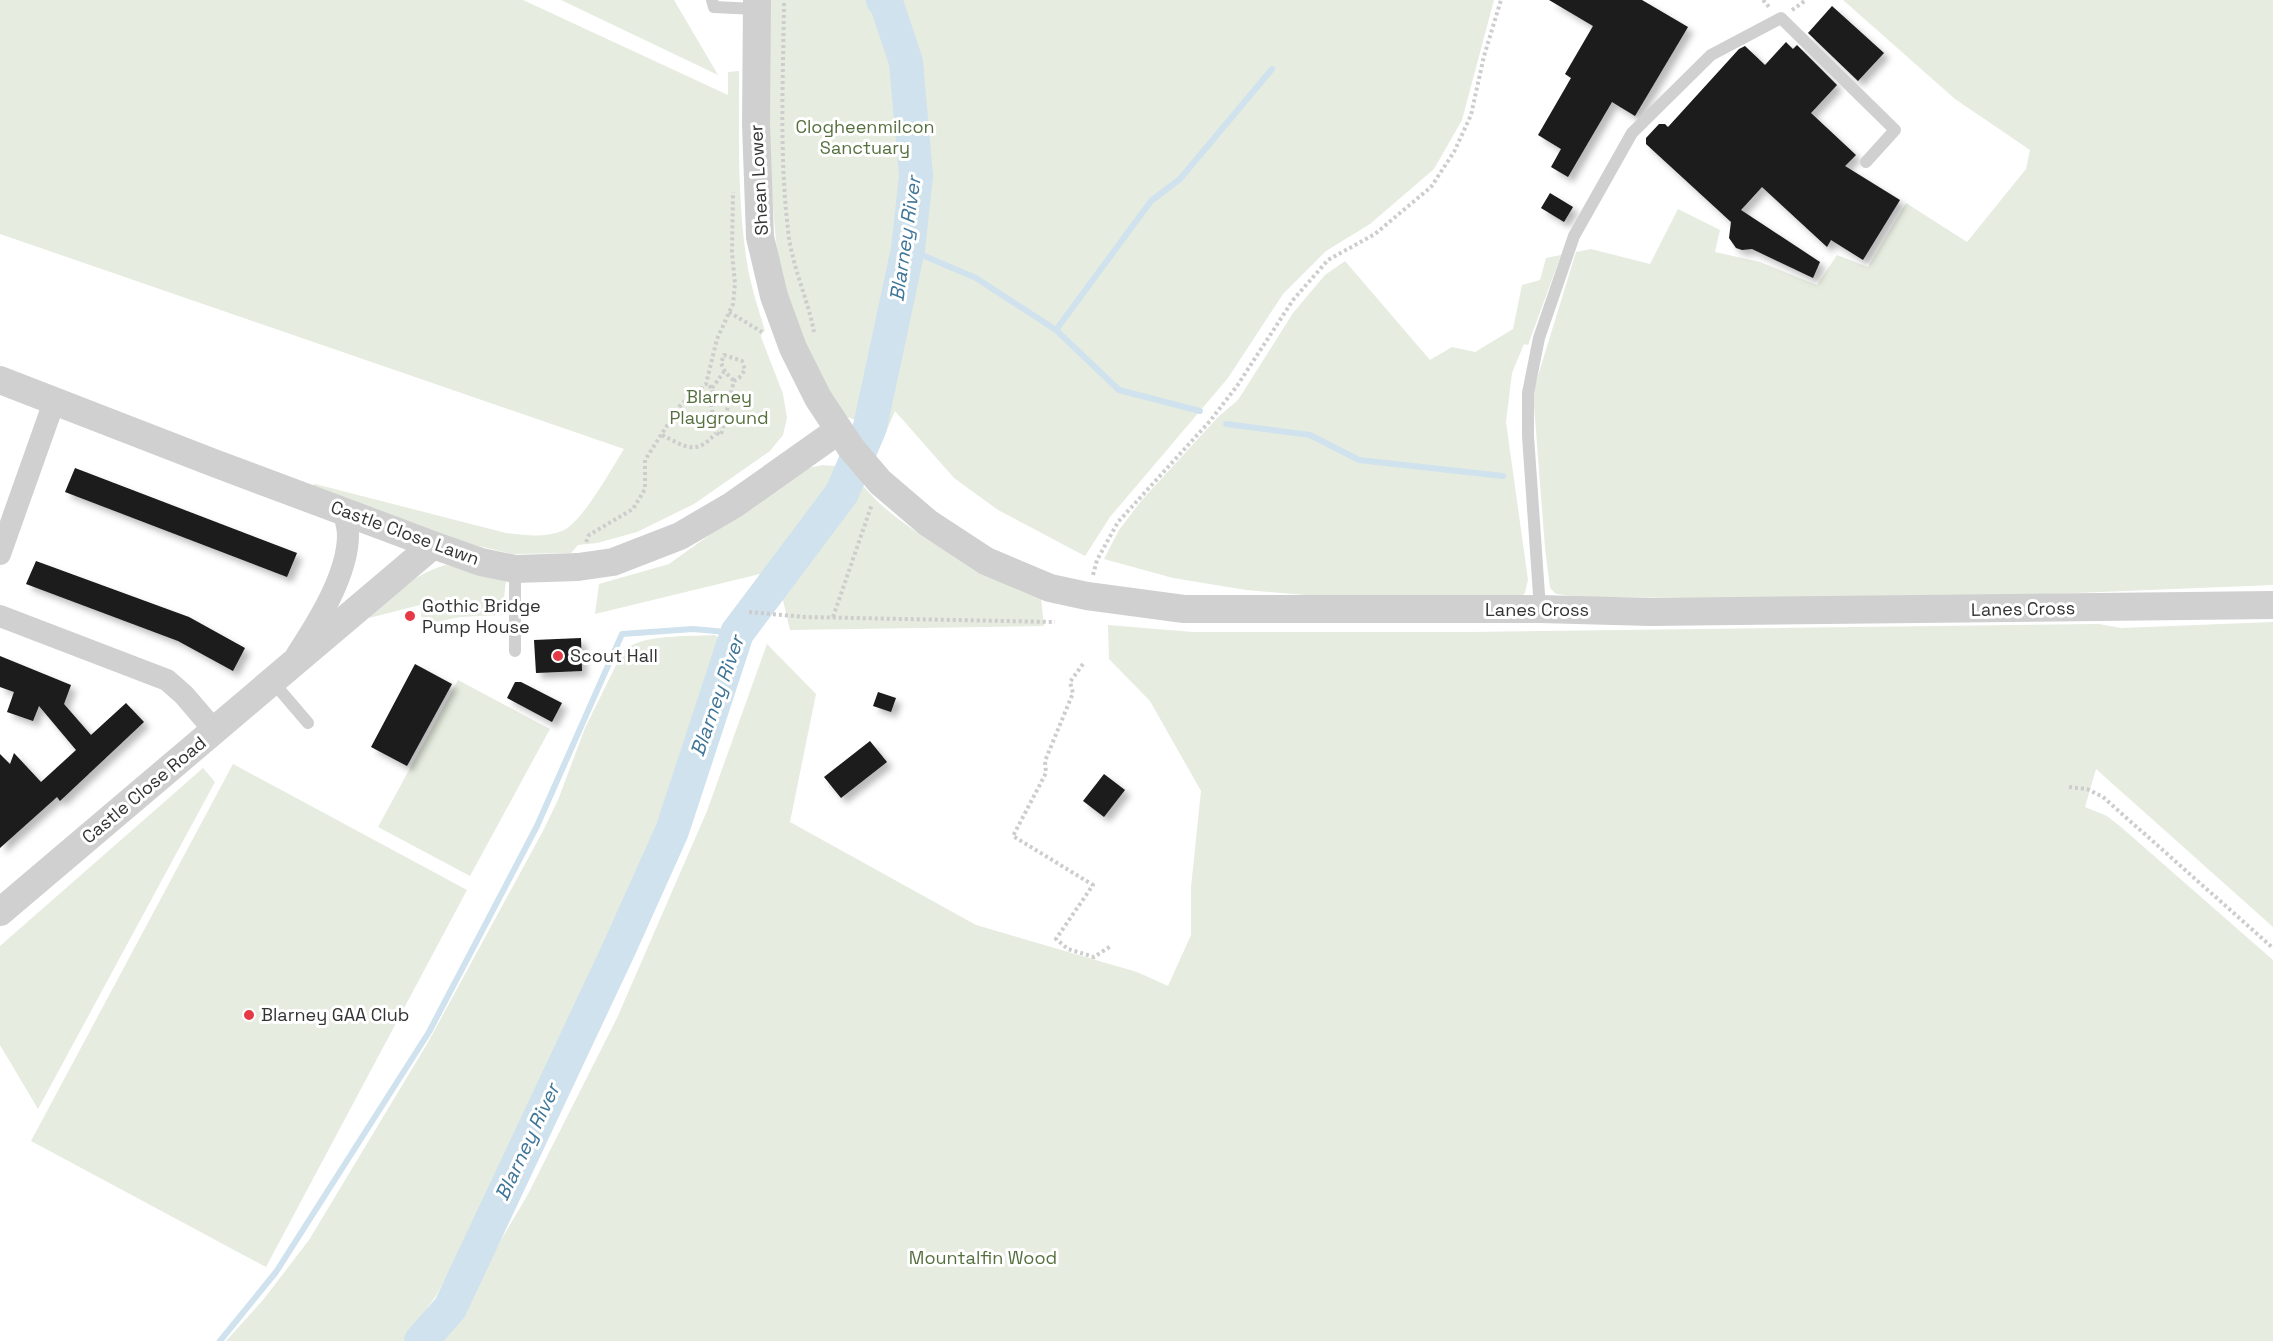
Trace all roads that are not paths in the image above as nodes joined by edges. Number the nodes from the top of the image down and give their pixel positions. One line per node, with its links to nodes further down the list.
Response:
1 (712, 0): 2 (lane)
2 (766, 4): 5 (street, Shean Lower)
3 (1866, 162): 14 (lane)
4 (0, 380): 6 (street, Castle Close Lawn)
5 (818, 398): 7 (street, Shean Lower); 8 (street, Castle Close Lawn)
6 (54, 402): 9 (street, Castle Close Lawn); 11 (street)
7 (845, 439): 8 (street, Castle Close Lawn); 14 (street, Lanes Cross)
8 (803, 456): 12 (street, Castle Close Lawn)
9 (344, 512): 10 (street, Castle Close Lawn); 17 (street, Castle Close Road)
10 (433, 545): 12 (street, Castle Close Lawn); 17 (street, Castle Close Road)
11 (0, 554)
12 (515, 569): 16 (lane)
13 (2273, 605): 14 (street, Lanes Cross)
14 (1540, 609)
15 (0, 616): 19 (street)
16 (515, 651)
17 (280, 674): 18 (lane); 19 (street, Castle Close Road)
18 (308, 723)
19 (214, 730): 20 (street, Castle Close Road)
20 (0, 912)

